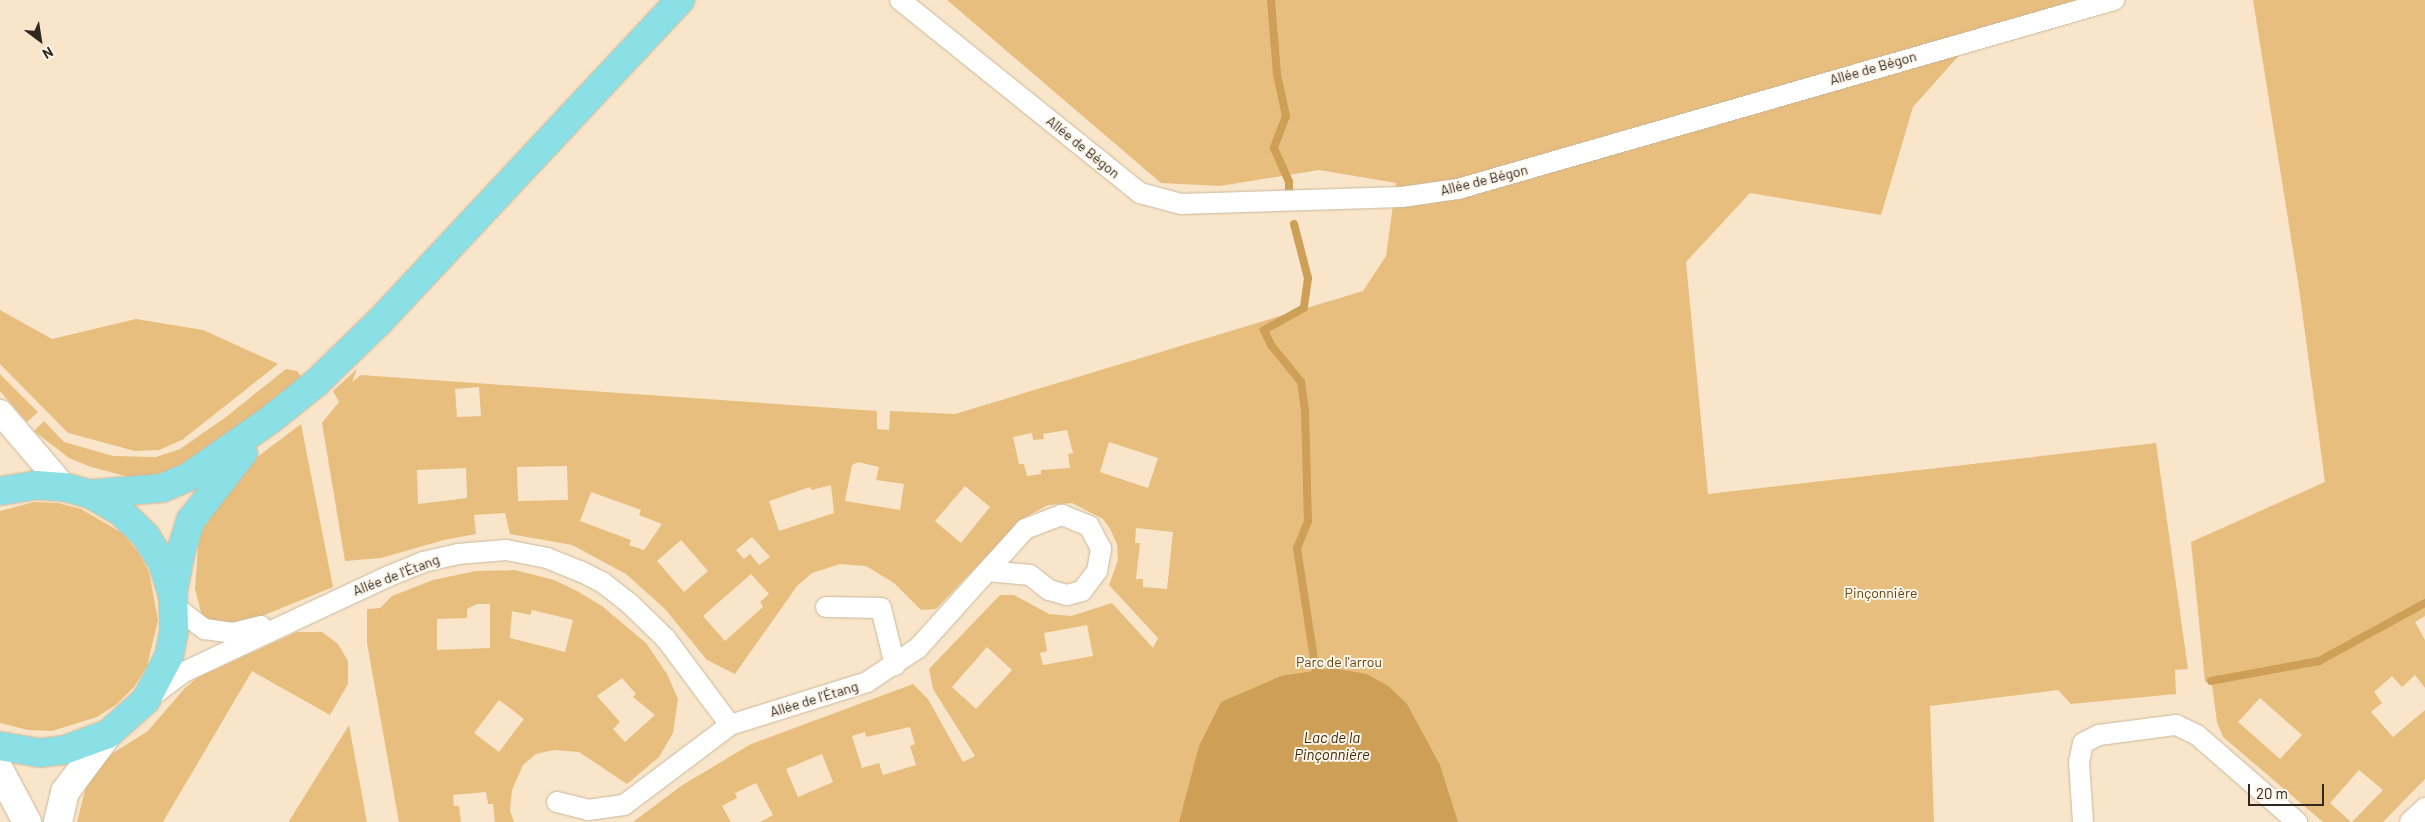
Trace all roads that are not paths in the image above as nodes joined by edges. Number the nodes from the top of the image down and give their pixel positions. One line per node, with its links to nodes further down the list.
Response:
1 (680, 0): 5 (main road)
2 (900, 0): 3 (street, Allée de Bégon)
3 (2114, 0)
4 (0, 412): 6 (street)
5 (271, 419): 8 (main road); 10 (main road)
6 (64, 487): 7 (main road); 8 (main road)
7 (0, 492)
8 (90, 494): 10 (main road)
9 (987, 571): 9 (street, Allée de l'Étang); 13 (street, Allée de l'Étang)
10 (173, 602): 12 (street, Allée de l'Étang); 14 (main road)
11 (826, 607): 13 (street)
12 (296, 618): 14 (street, Allée de l'Étang); 15 (street, Allée de l'Étang)
13 (895, 666): 15 (street, Allée de l'Étang)
14 (146, 700): 16 (main road)
15 (730, 725): 19 (street, Allée de l'Étang)
16 (108, 734): 17 (main road); 22 (main road)
17 (0, 746)
18 (0, 771): 21 (main road)
19 (557, 802)
20 (2425, 808): 25 (street)
21 (27, 822)
22 (58, 822)
23 (2083, 822): 24 (street)
24 (2296, 822)
25 (2410, 822)

